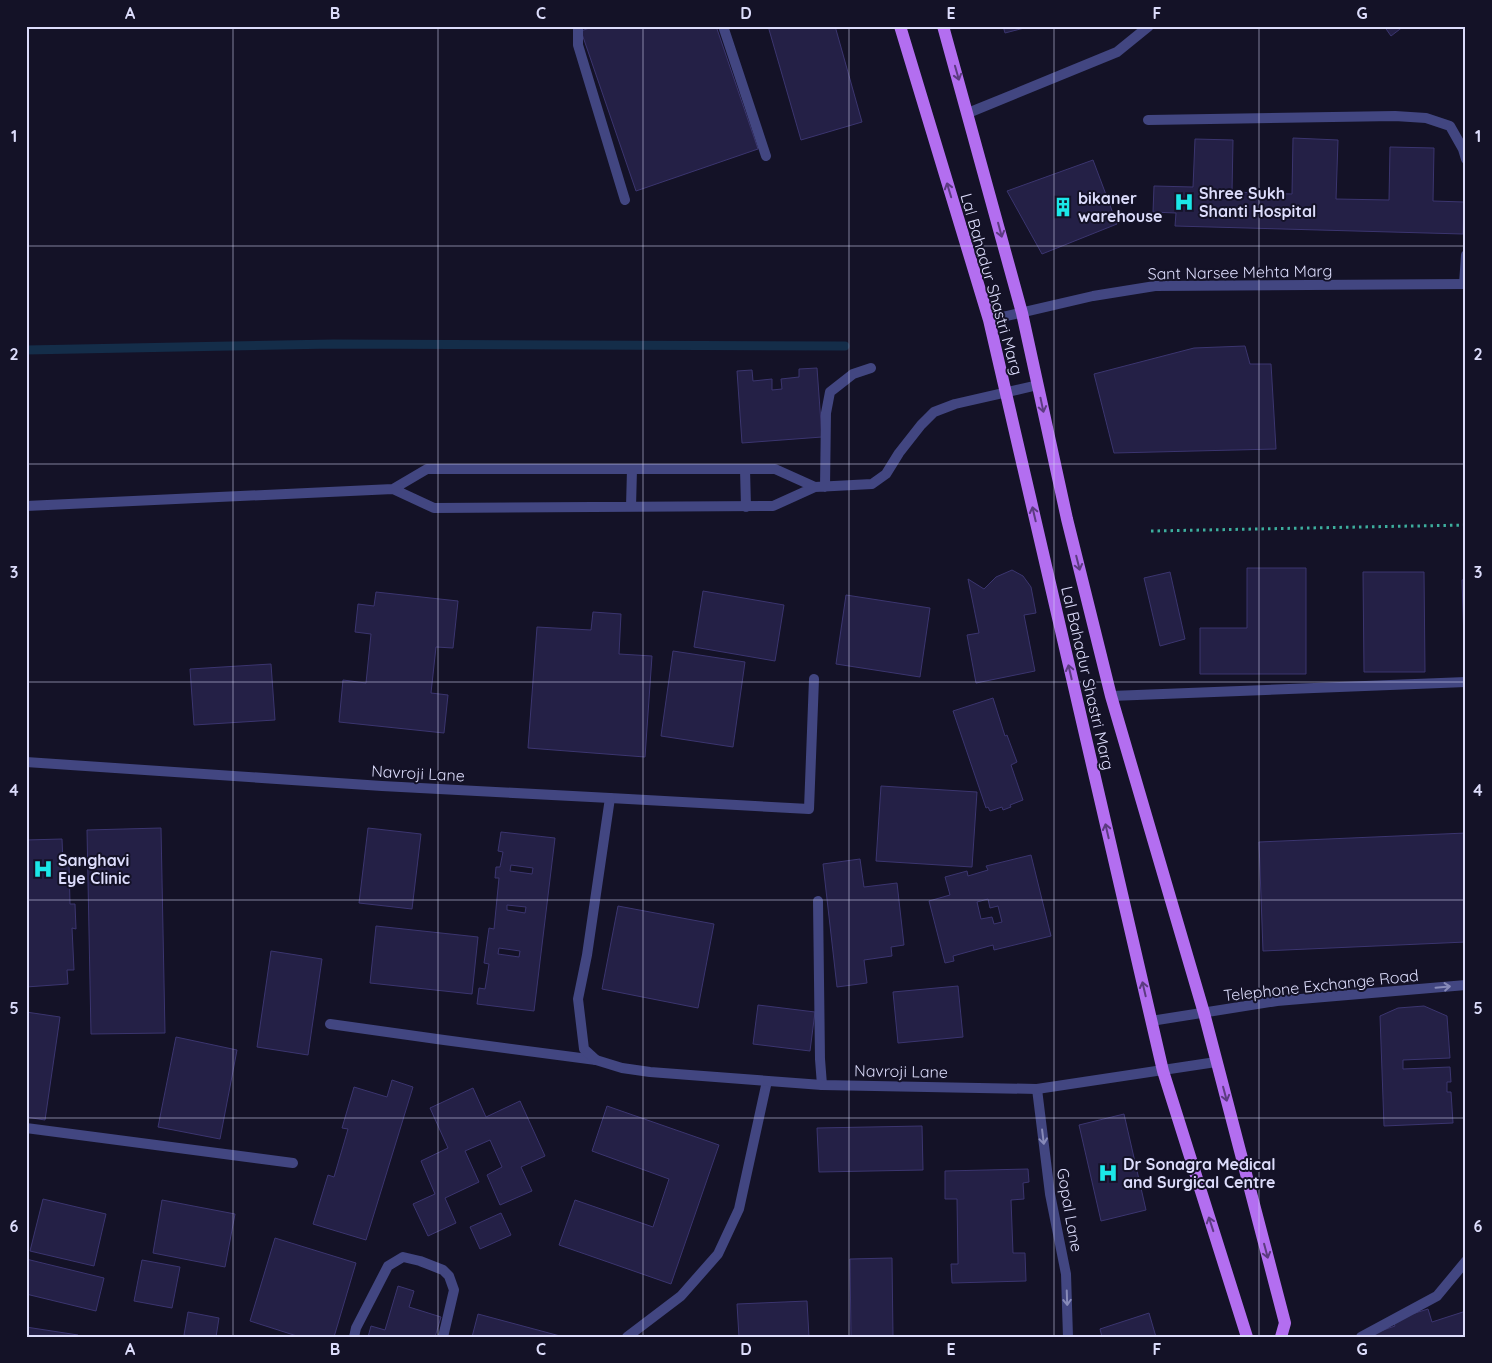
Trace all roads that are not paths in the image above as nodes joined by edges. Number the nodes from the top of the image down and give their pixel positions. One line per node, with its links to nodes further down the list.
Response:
1 (578, 26): 10 (street)
2 (723, 26): 8 (street)
3 (900, 26): 14 (main road, Lal Bahadur Shastri Marg, one-way to 3)
4 (944, 26): 6 (main road, Lal Bahadur Shastri Marg, one-way to 6)
5 (1149, 26): 6 (street)
6 (968, 113): 13 (main road, Lal Bahadur Shastri Marg, one-way to 13)
7 (1148, 120): 9 (street)
8 (766, 156)
9 (1466, 159)
10 (625, 200)
11 (1466, 254): 12 (street)
12 (1465, 284): 13 (street, Sant Narsee Mehta Marg)
13 (1022, 313): 14 (street, Sant Narsee Mehta Marg); 16 (main road, Lal Bahadur Shastri Marg)
14 (988, 320): 17 (main road, Lal Bahadur Shastri Marg)
15 (871, 368): 20 (street)
16 (1038, 385): 17 (street); 27 (main road, Lal Bahadur Shastri Marg, one-way to 27)
17 (1006, 393): 20 (street); 33 (main road, Lal Bahadur Shastri Marg, one-way to 17)
18 (632, 469): 19 (street); 21 (street); 24 (street)
19 (745, 469): 20 (street); 23 (street)
20 (820, 487): 23 (street)
21 (392, 489): 22 (street); 24 (street)
22 (26, 506)
23 (746, 506): 24 (street)
24 (631, 507)
25 (814, 679): 29 (street, Navroji Lane)
26 (1466, 682): 27 (street)
27 (1111, 696): 32 (main road, Lal Bahadur Shastri Marg)
28 (26, 762): 29 (street, Navroji Lane)
29 (610, 798): 35 (street)
30 (818, 901): 39 (street)
31 (1466, 985): 32 (street, Telephone Exchange Road, one-way to 31)
32 (1204, 1013): 33 (street, Telephone Exchange Road); 36 (main road, Lal Bahadur Shastri Marg)
33 (1151, 1021): 37 (main road, Lal Bahadur Shastri Marg)
34 (330, 1024): 35 (street, Navroji Lane)
35 (596, 1060): 38 (street, Navroji Lane)
36 (1216, 1062): 37 (street, Navroji Lane); 49 (main road, Lal Bahadur Shastri Marg, one-way to 49)
37 (1163, 1071): 40 (street, Navroji Lane); 48 (main road, Lal Bahadur Shastri Marg, one-way to 37)
38 (767, 1081): 39 (street, Navroji Lane); 46 (street)
39 (822, 1085): 40 (street, Navroji Lane)
40 (1037, 1089): 47 (street, Gopal Lane, one-way to 47)
41 (26, 1128): 42 (street)
42 (293, 1163)
43 (1466, 1260): 50 (street)
44 (354, 1337): 45 (street)
45 (443, 1337)
46 (627, 1337)
47 (1068, 1337)
48 (1247, 1337)
49 (1281, 1337)
50 (1361, 1337)

